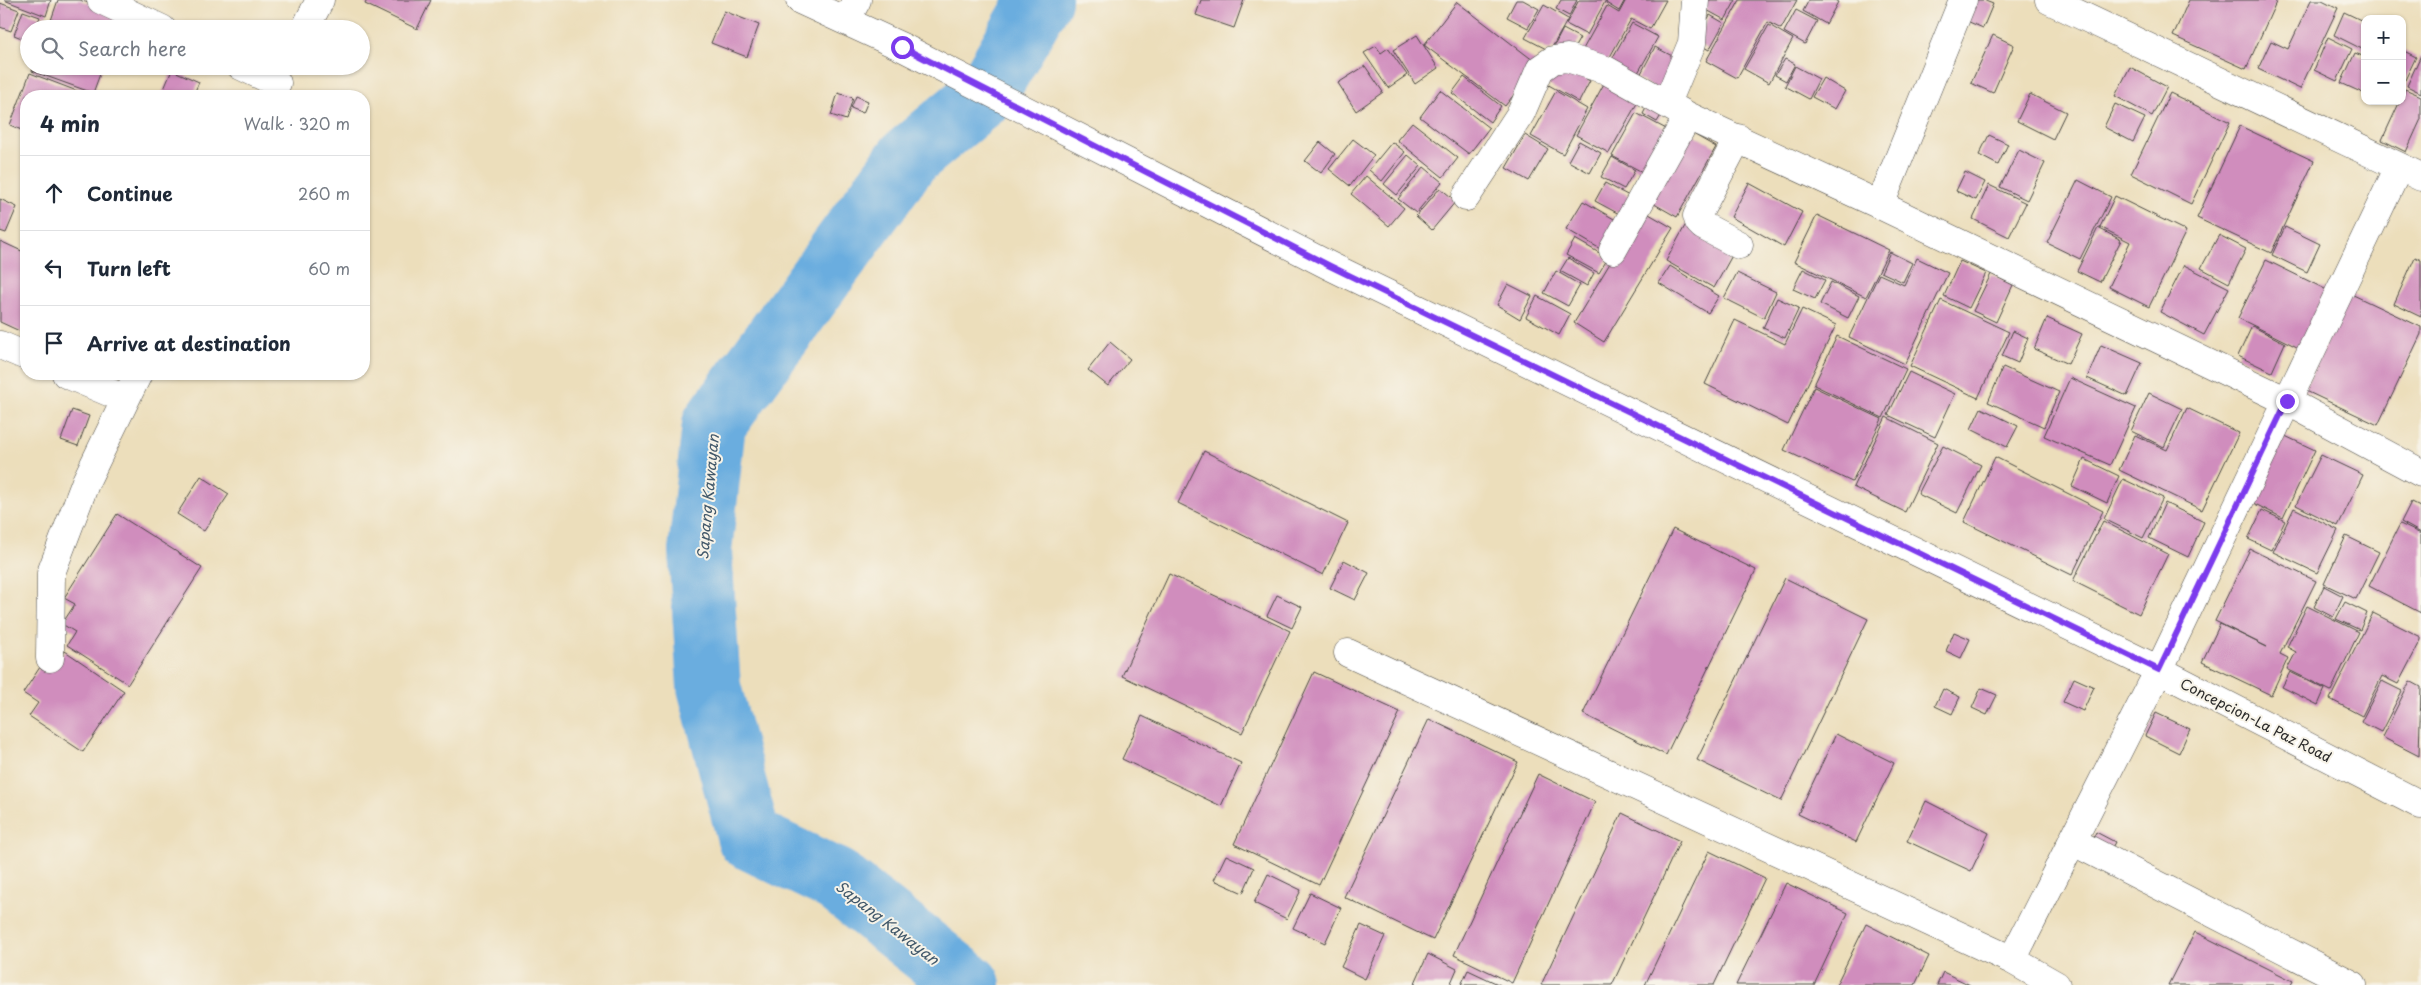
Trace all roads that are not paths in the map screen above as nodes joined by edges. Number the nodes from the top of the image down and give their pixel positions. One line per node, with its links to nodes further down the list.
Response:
1 (102, 0): 8 (street)
2 (320, 0): 9 (street)
3 (800, 0): 7 (street, Concepcion-La Paz Road)
4 (1695, 0): 12 (street)
5 (1963, 0): 16 (street)
6 (2065, 3): 14 (street)
7 (852, 10): 28 (street, Concepcion-La Paz Road)
8 (143, 20)
9 (310, 20)
10 (262, 75): 11 (street)
11 (278, 82)
12 (1677, 109): 13 (street); 15 (street); 18 (street)
13 (1738, 138): 16 (street); 17 (street)
14 (2410, 172): 24 (street)
15 (1466, 197)
16 (1880, 205): 24 (street)
17 (1739, 245)
18 (1613, 250)
19 (0, 345): 20 (street)
20 (20, 353)
21 (80, 380): 23 (street)
22 (135, 380): 23 (street)
23 (125, 399): 27 (street)
24 (2287, 401): 25 (street); 28 (street)
25 (2421, 473)
26 (1348, 653): 31 (street)
27 (50, 658)
28 (2159, 670): 29 (street, Concepcion-La Paz Road); 30 (street)
29 (2421, 805)
30 (2072, 841): 31 (street); 33 (street)
31 (2012, 960): 32 (street)
32 (2056, 985)
33 (2354, 985)

